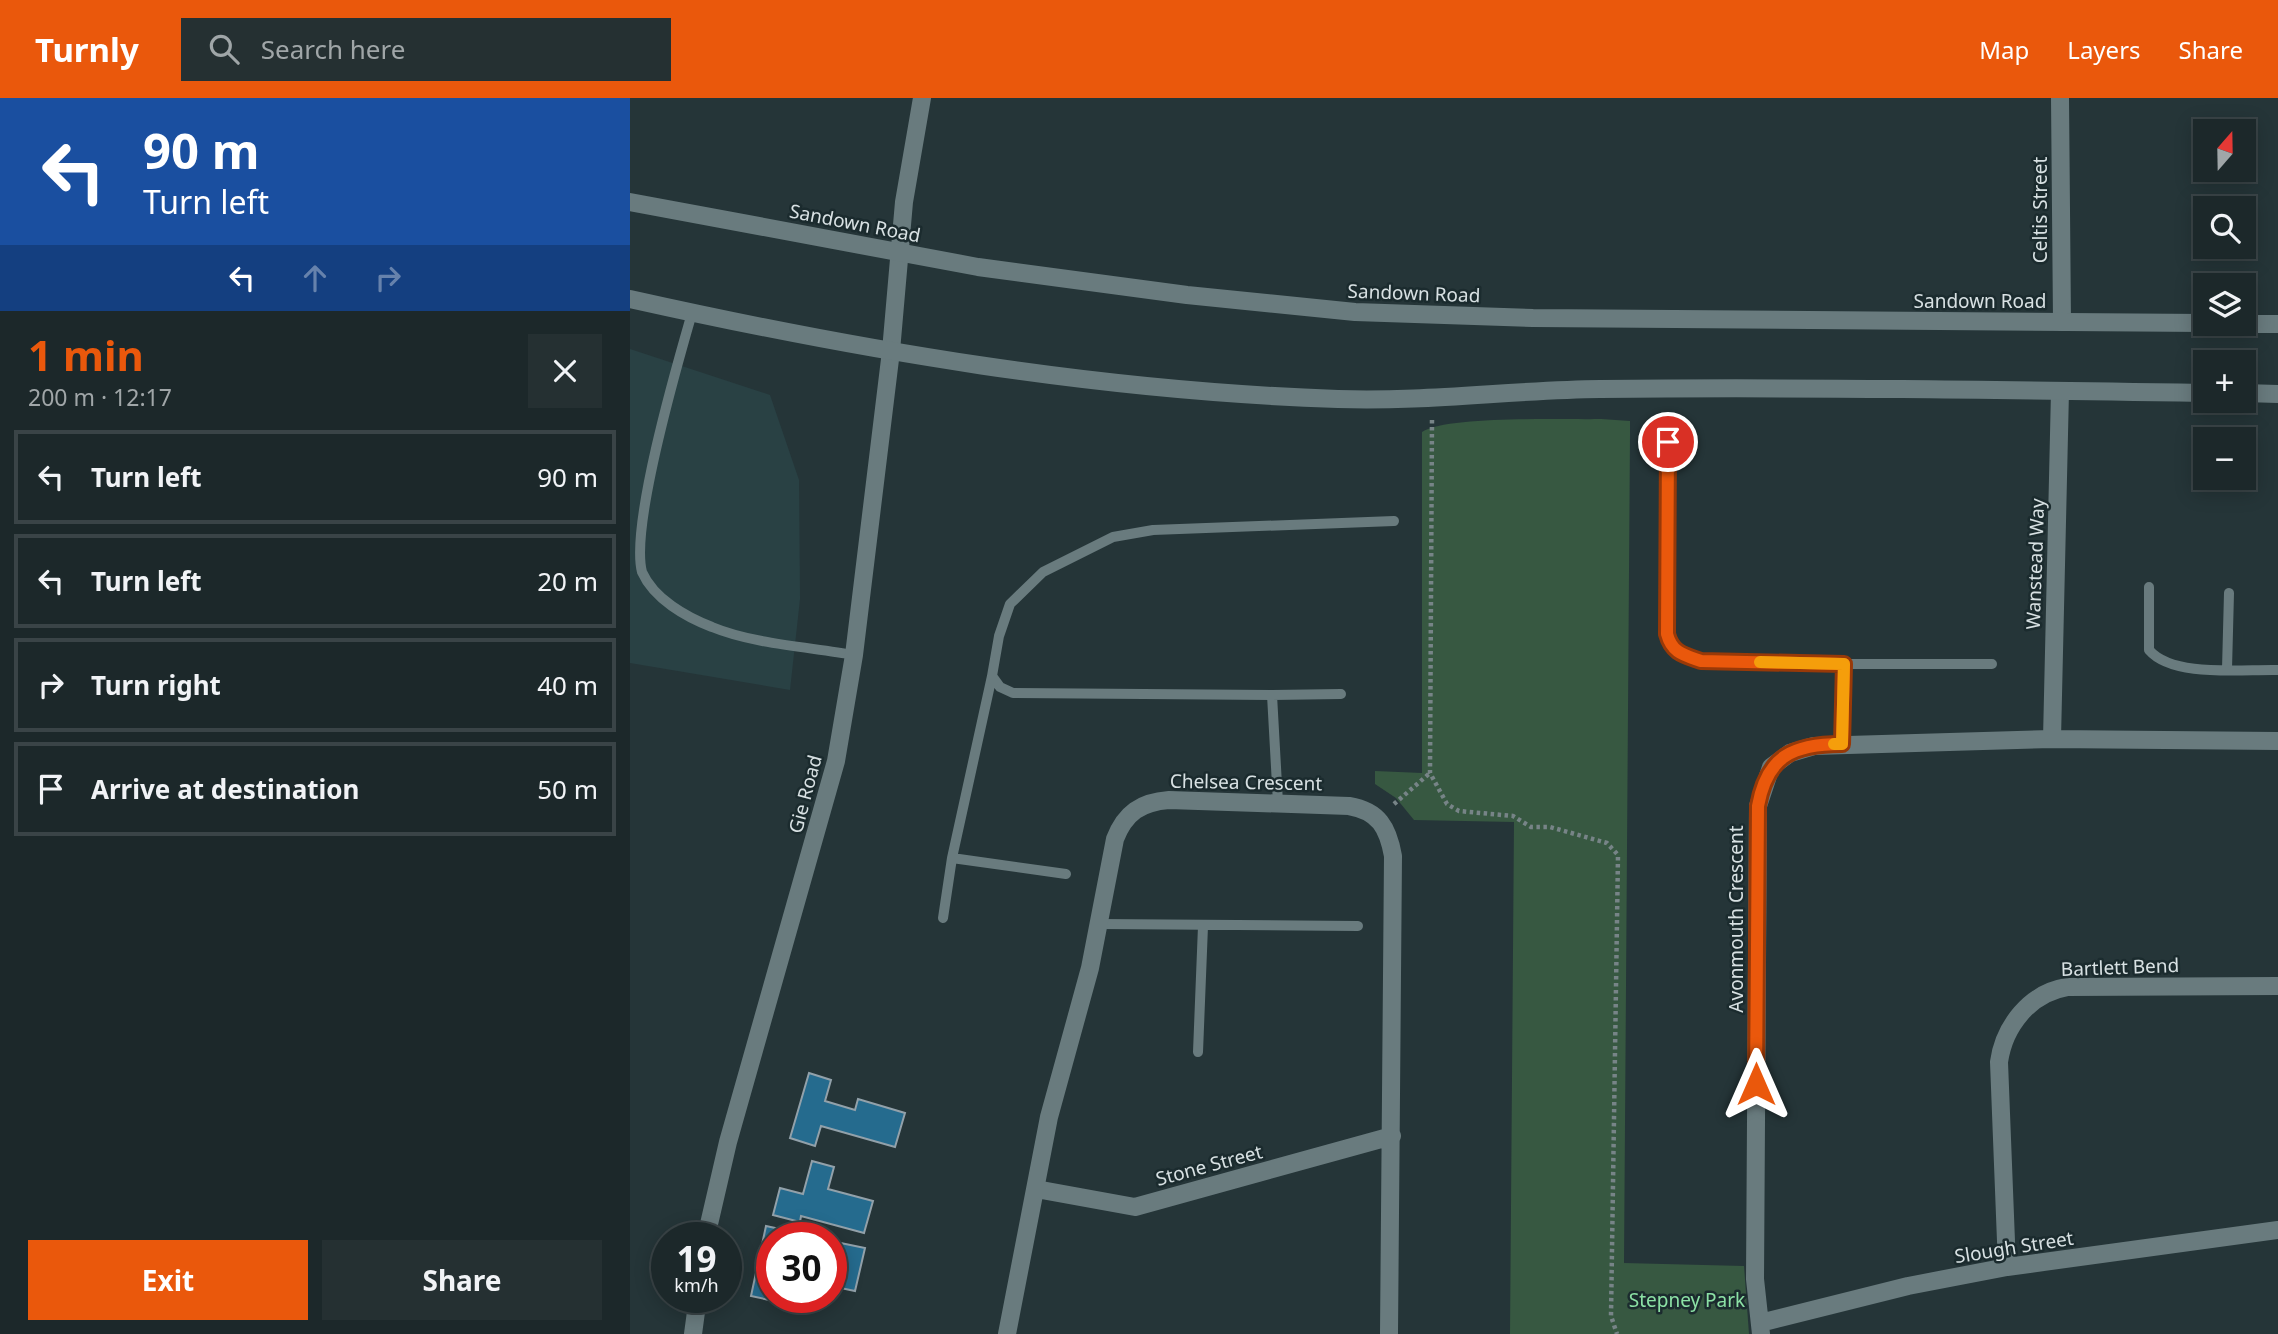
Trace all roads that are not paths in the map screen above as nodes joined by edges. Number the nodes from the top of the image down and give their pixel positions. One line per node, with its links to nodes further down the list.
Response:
1 (922, 98): 4 (street, Gie Road)
2 (2060, 98): 7 (street, Celtis Street)
3 (630, 202): 4 (street, Sandown Road)
4 (900, 253): 7 (street, Sandown Road); 11 (street, Gie Road)
5 (630, 299): 6 (street)
6 (692, 313): 11 (street); 20 (lane)
7 (2062, 322): 8 (street, Sandown Road)
8 (2193, 323)
9 (2256, 324): 10 (street)
10 (2278, 324)
11 (891, 351): 12 (street); 20 (street, Gie Road)
12 (2060, 391): 13 (street); 28 (street, Wanstead Way)
13 (2193, 393)
14 (2256, 393): 15 (street)
15 (2278, 394)
16 (1668, 442): 21 (lane)
17 (1394, 521): 25 (lane)
18 (2149, 587): 23 (lane)
19 (2229, 593): 23 (lane)
20 (853, 655): 42 (street, Gie Road)
21 (1844, 664): 22 (lane); 30 (lane)
22 (1992, 664)
23 (2227, 669): 24 (lane)
24 (2278, 670)
25 (992, 676): 27 (lane); 32 (lane)
26 (1341, 694): 27 (lane)
27 (1272, 695): 31 (lane)
28 (2052, 739): 29 (street, Avonmouth Crescent); 30 (street, Avonmouth Crescent)
29 (2278, 741)
30 (1842, 744): 46 (street, Avonmouth Crescent)
31 (1278, 803): 35 (street, Chelsea Crescent); 40 (street, Chelsea Crescent)
32 (952, 858): 33 (lane); 34 (lane)
33 (1066, 874)
34 (943, 918)
35 (1099, 924): 36 (lane); 41 (street, Chelsea Crescent)
36 (1203, 926): 37 (lane); 39 (lane)
37 (1357, 926)
38 (2278, 986): 44 (street, Bartlett Bend)
39 (1198, 1052)
40 (1392, 1136): 41 (street, Stone Street); 49 (street)
41 (1036, 1189): 48 (street, Chelsea Crescent)
42 (709, 1222)
43 (2278, 1230): 44 (street, Slough Street)
44 (2007, 1267): 46 (street, Slough Street)
45 (696, 1313): 47 (street)
46 (1761, 1329)
47 (693, 1334)
48 (1007, 1334)
49 (1390, 1334)

